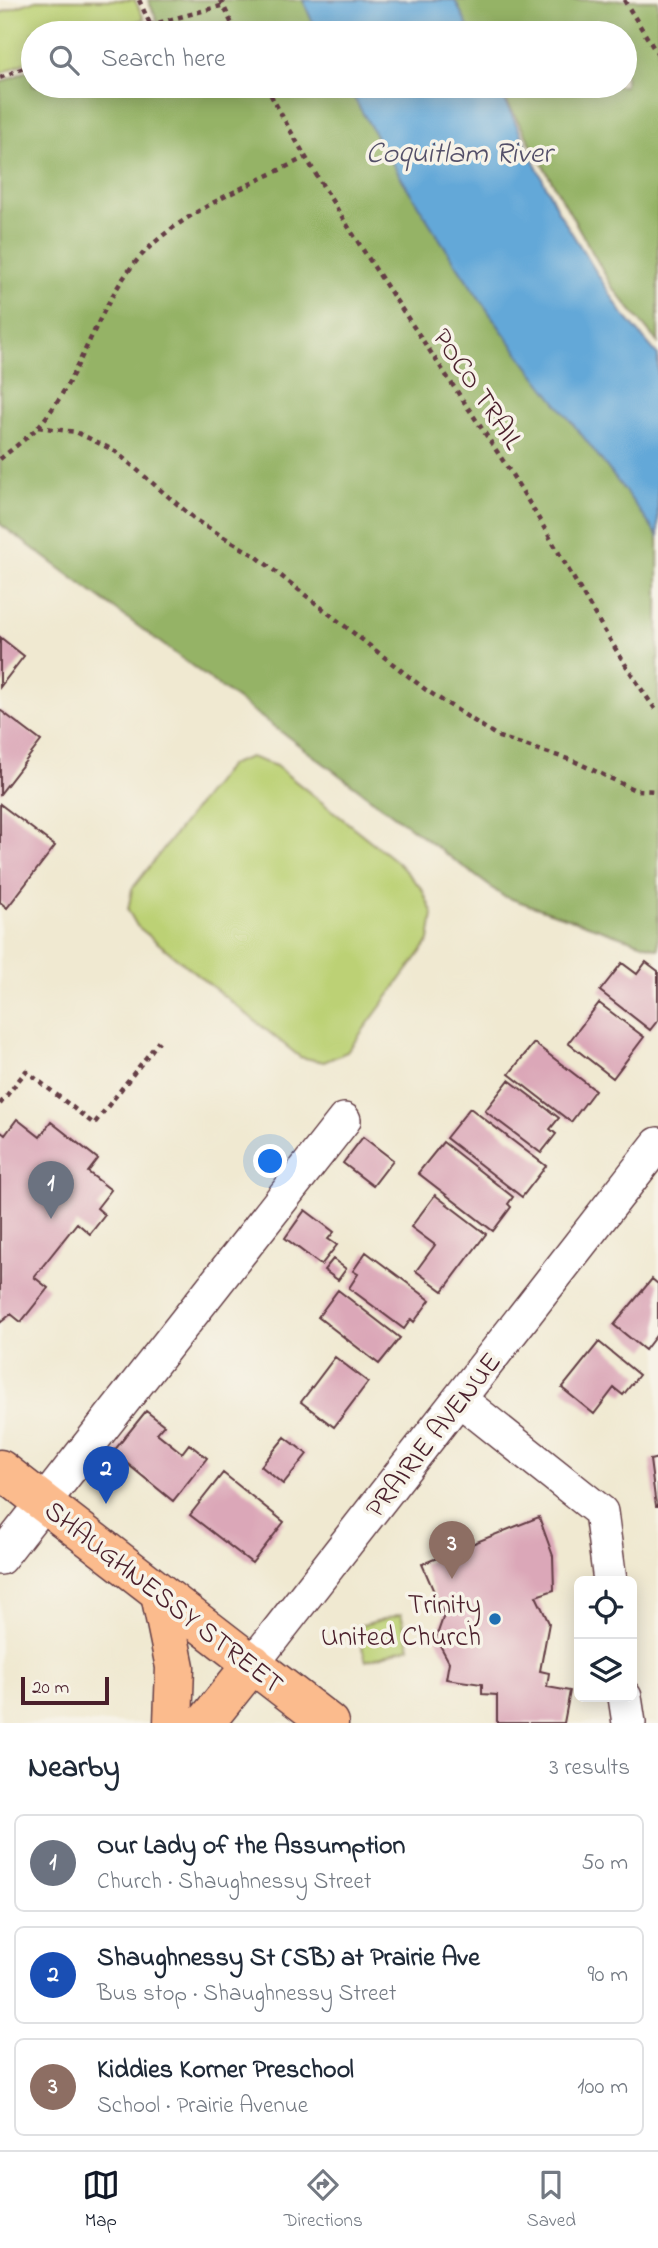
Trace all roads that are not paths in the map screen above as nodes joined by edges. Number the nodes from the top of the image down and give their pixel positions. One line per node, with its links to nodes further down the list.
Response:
1 (344, 1120): 5 (street)
2 (658, 1144): 3 (street, PRAIRIE AVENUE)
3 (459, 1399): 7 (street); 9 (street, PRAIRIE AVENUE)
4 (0, 1469): 5 (main road, SHAUGHNESSY STREET)
5 (44, 1502): 6 (street); 8 (main road, SHAUGHNESSY STREET)
6 (0, 1558)
7 (609, 1576)
8 (160, 1594): 9 (main road, SHAUGHNESSY STREET); 11 (main road)
9 (253, 1663): 12 (main road, PRAIRIE AVENUE); 13 (main road, SHAUGHNESSY STREET)
10 (626, 1702): 14 (street)
11 (173, 1723)
12 (205, 1723)
13 (330, 1723)
14 (629, 1723)

